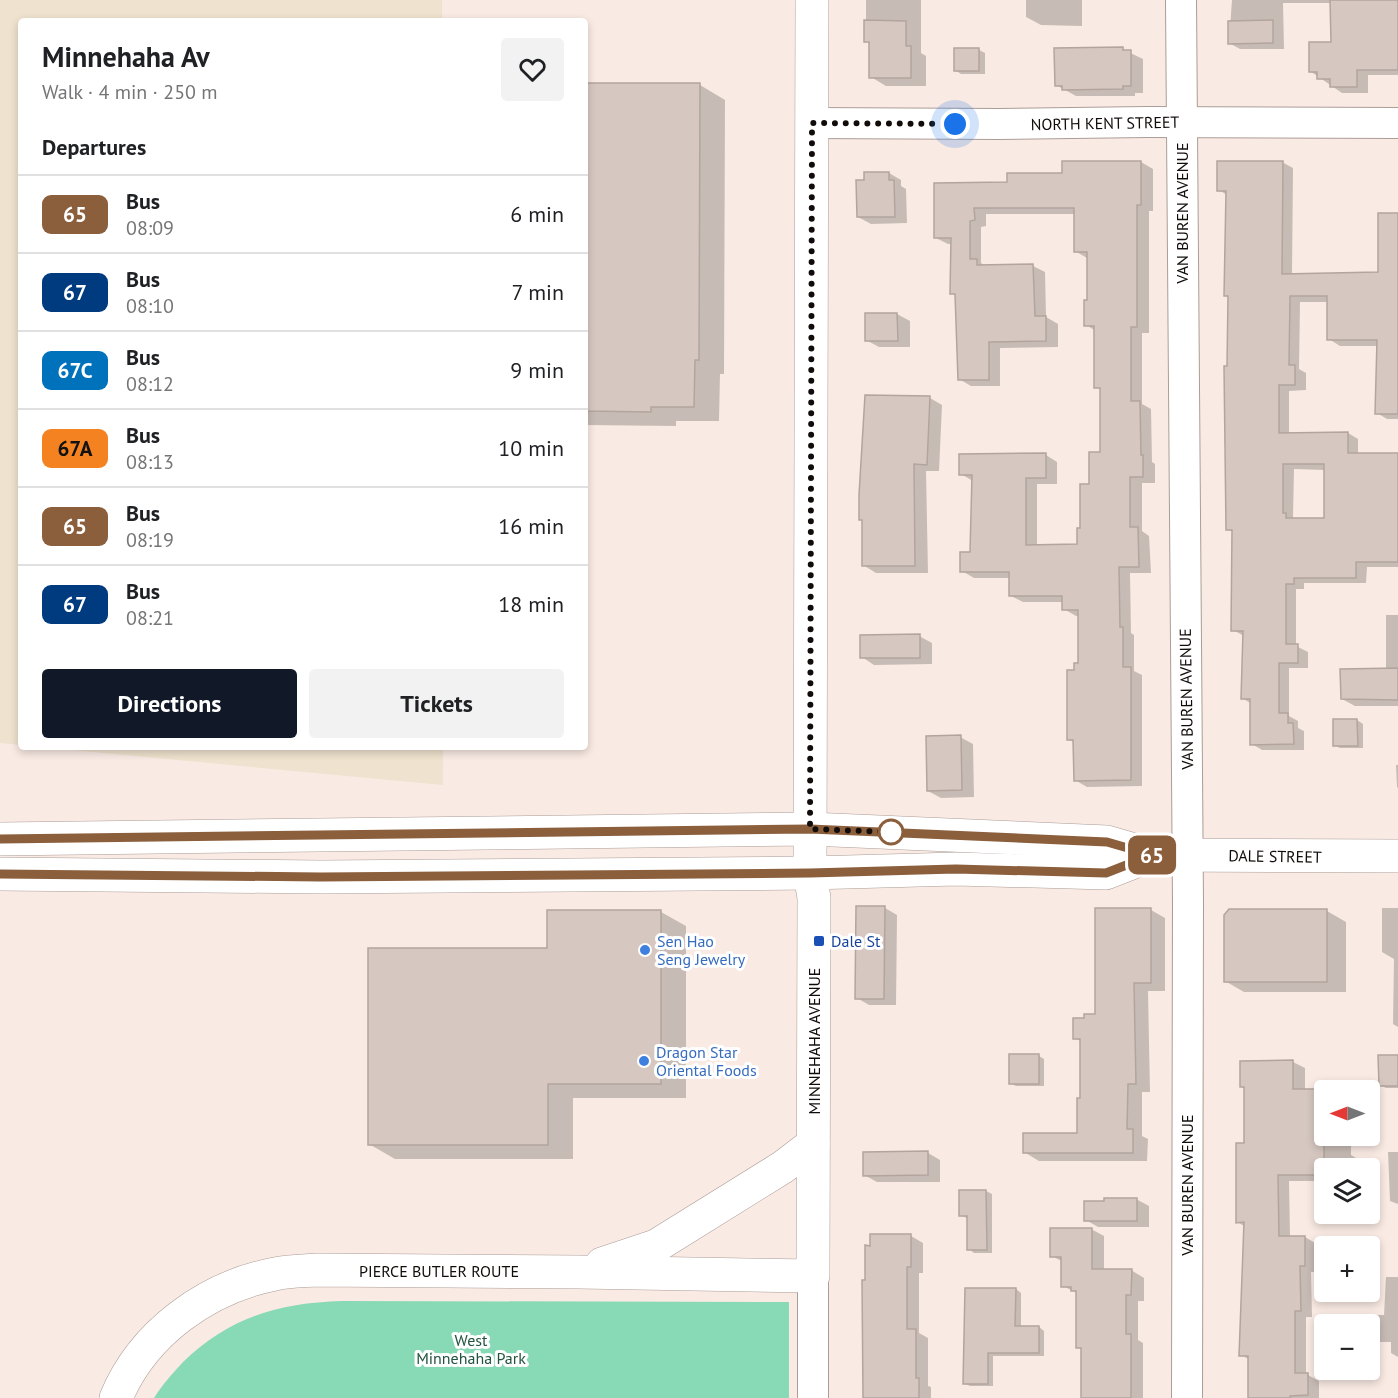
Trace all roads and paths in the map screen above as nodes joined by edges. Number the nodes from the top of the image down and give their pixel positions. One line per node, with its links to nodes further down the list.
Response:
1 (812, 0): 4 (main road, MINNEHAHA AVENUE)
2 (1181, 0): 3 (street, VAN BUREN AVENUE)
3 (1181, 122): 4 (street, NORTH KENT STREET); 5 (street, NORTH KENT STREET); 9 (street, VAN BUREN AVENUE)
4 (812, 123): 6 (main road, MINNEHAHA AVENUE)
5 (1398, 123)
6 (810, 829): 7 (main road, DALE STREET); 8 (main road, DALE STREET); 11 (main road, MINNEHAHA AVENUE)
7 (0, 839)
8 (1152, 855): 9 (main road, DALE STREET); 11 (main road, DALE STREET)
9 (1187, 855): 10 (main road, DALE STREET); 18 (street, VAN BUREN AVENUE)
10 (1398, 856)
11 (810, 873): 12 (main road, DALE STREET); 13 (main road, MINNEHAHA AVENUE)
12 (0, 874)
13 (813, 1144): 14 (main road); 15 (main road, MINNEHAHA AVENUE)
14 (579, 1272): 15 (main road, PIERCE BUTLER ROUTE); 16 (main road, PIERCE BUTLER ROUTE)
15 (813, 1276): 17 (street, MINNEHAHA AVENUE)
16 (116, 1398)
17 (813, 1398)
18 (1187, 1398)

